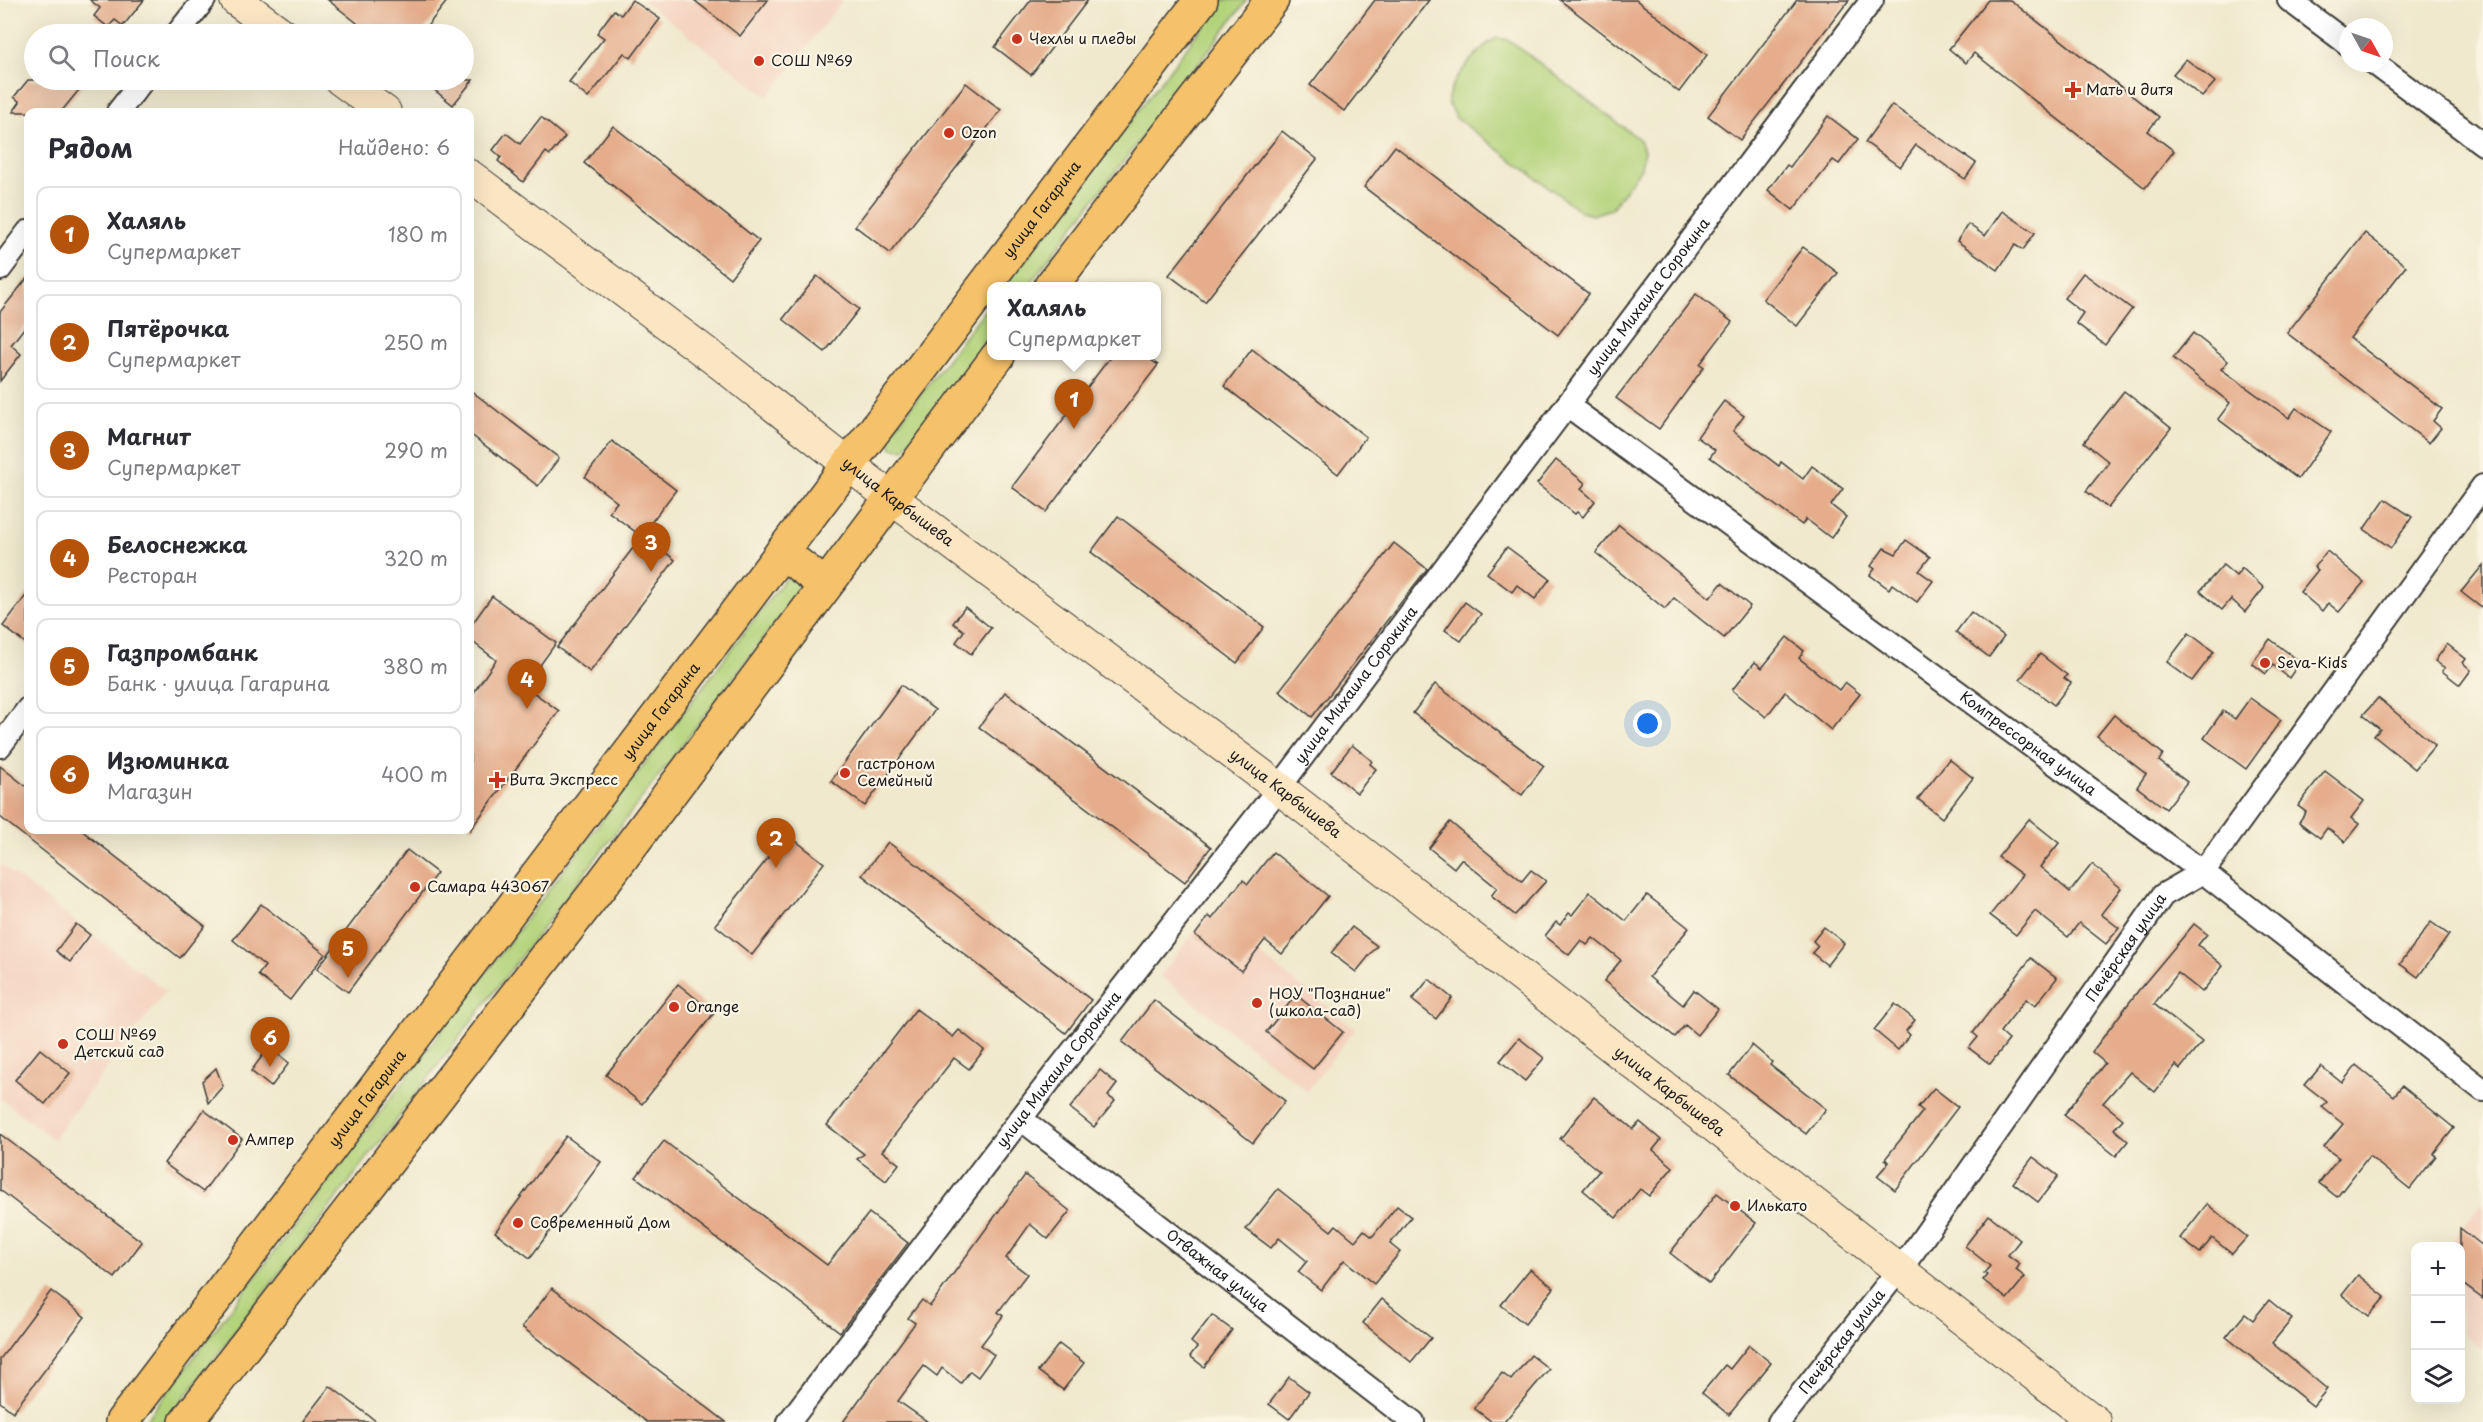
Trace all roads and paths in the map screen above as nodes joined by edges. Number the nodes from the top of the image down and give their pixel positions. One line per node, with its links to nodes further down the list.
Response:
1 (204, 0): 7 (street)
2 (236, 0): 8 (street)
3 (1201, 0): 19 (main road, улица Гагарина)
4 (1272, 0): 20 (main road)
5 (1872, 0): 23 (street, улица Михаила Сорокина)
6 (2289, 0): 9 (street)
7 (185, 24)
8 (268, 24)
9 (2339, 37)
10 (2386, 72): 15 (street)
11 (135, 90): 13 (street)
12 (355, 90): 14 (street)
13 (121, 108)
14 (380, 108)
15 (2483, 144)
16 (474, 179): 24 (street, улица Карбышева)
17 (24, 237): 18 (street)
18 (0, 269)
19 (988, 282)
20 (1054, 282)
21 (987, 283): 24 (main road, улица Гагарина)
22 (995, 360): 26 (main road)
23 (1567, 405): 31 (street, улица Михаила Сорокина); 32 (street, Компрессорная улица)
24 (849, 465): 26 (street, улица Карбышева); 27 (main road, улица Гагарина)
25 (2483, 486): 32 (street, Печёрская улица)
26 (890, 497): 28 (main road); 31 (street, улица Карбышева)
27 (782, 552): 28 (main road); 36 (main road, улица Гагарина)
28 (825, 585): 37 (main road)
29 (24, 714): 30 (street)
30 (0, 746)
31 (1279, 788): 34 (street, улица Михаила Сорокина); 35 (street, улица Карбышева)
32 (2204, 872): 33 (street, Компрессорная улица); 35 (street, Печёрская улица)
33 (2483, 1089)
34 (1022, 1119): 38 (street, улица Михаила Сорокина); 39 (street, Отважная улица)
35 (1898, 1268): 40 (street, Печёрская улица); 41 (street, улица Карбышева)
36 (122, 1422)
37 (186, 1422)
38 (789, 1422)
39 (1413, 1422)
40 (1779, 1422)
41 (2095, 1422)

